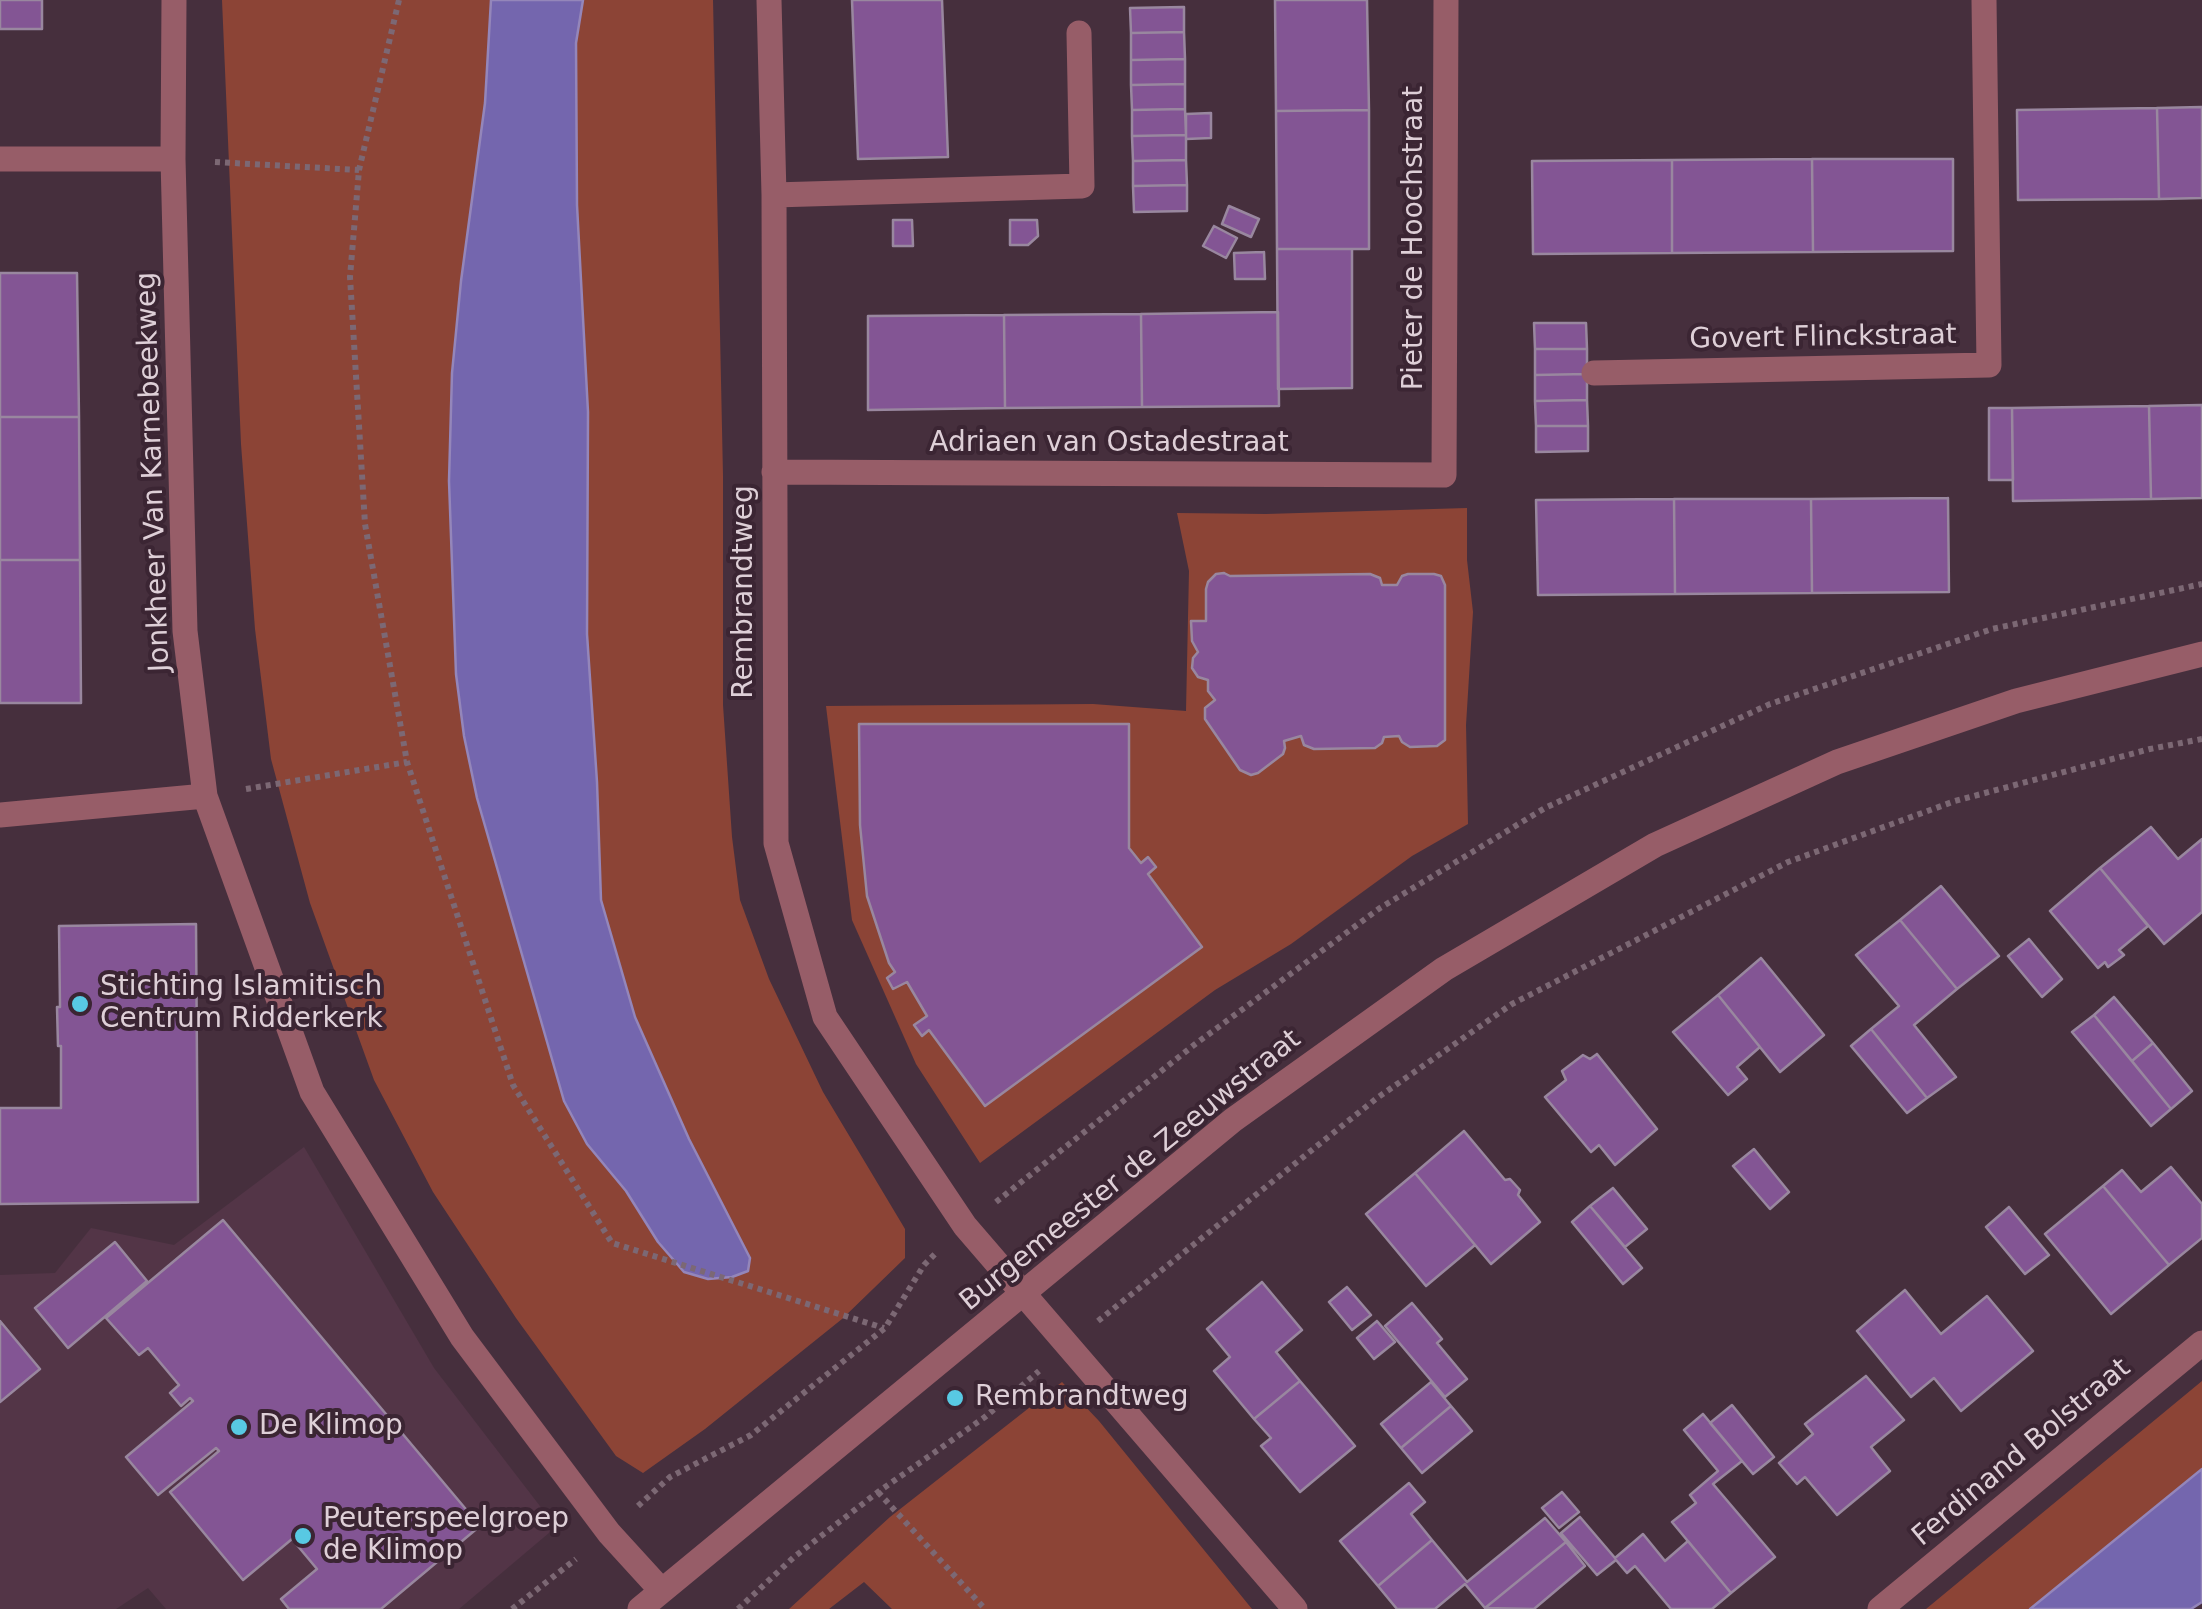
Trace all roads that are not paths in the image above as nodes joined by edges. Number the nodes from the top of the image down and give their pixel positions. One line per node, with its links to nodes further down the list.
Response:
1 (174, 0): 7 (street, Jonkheer Van Karnebeekweg)
2 (769, 0): 8 (street, Rembrandtweg)
3 (1446, 0): 11 (street, Pieter de Hoochstraat)
4 (1984, 0): 9 (street, Govert Flinckstraat)
5 (1078, 33): 8 (street)
6 (0, 159): 7 (street)
7 (173, 159): 13 (street, Jonkheer Van Karnebeekweg)
8 (774, 195): 10 (street, Rembrandtweg)
9 (1594, 372)
10 (774, 472): 11 (street, Adriaen van Ostadestraat); 15 (street, Rembrandtweg)
11 (1444, 476)
12 (2202, 654): 15 (street, Burgemeester de Zeeuwstraat)
13 (206, 796): 14 (street); 17 (street, Jonkheer Van Karnebeekweg)
14 (0, 815)
15 (1022, 1294): 17 (street, Burgemeester de Zeeuwstraat); 19 (street)
16 (2202, 1343): 20 (street, Ferdinand Bolstraat)
17 (661, 1590): 18 (street, Burgemeester de Zeeuwstraat)
18 (640, 1609)
19 (1295, 1609)
20 (1880, 1609)

